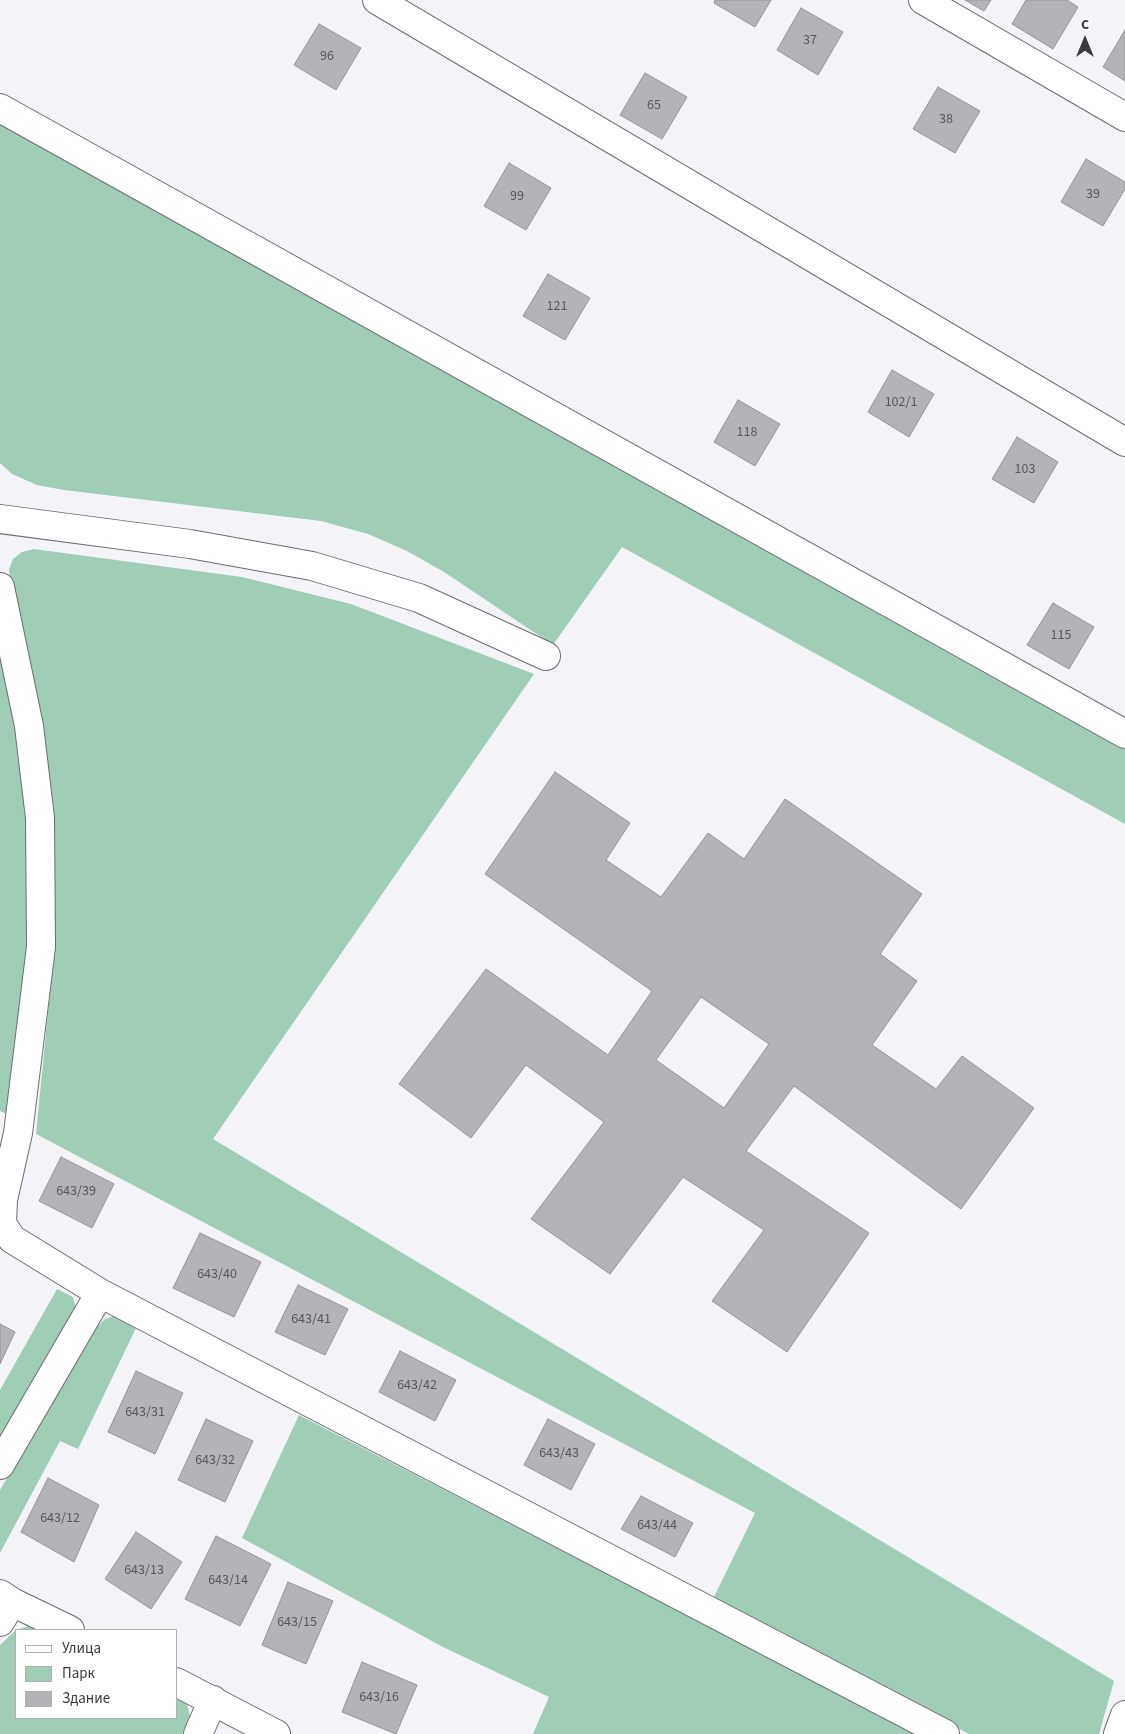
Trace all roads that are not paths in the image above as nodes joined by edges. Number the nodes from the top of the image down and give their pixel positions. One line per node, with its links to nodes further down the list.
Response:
1 (377, 0): 5 (street)
2 (923, 0): 4 (street)
3 (0, 108): 9 (street)
4 (1125, 117)
5 (1125, 442)
6 (0, 519): 8 (street)
7 (0, 588): 10 (street)
8 (546, 656)
9 (1125, 734)
10 (100, 1293): 11 (street); 19 (street)
11 (0, 1465)
12 (4, 1606): 13 (street)
13 (67, 1629)
14 (178, 1683): 15 (street)
15 (213, 1700): 17 (street); 18 (street)
16 (1125, 1715): 20 (street)
17 (198, 1734)
18 (276, 1734)
19 (945, 1734)
20 (1118, 1734)

